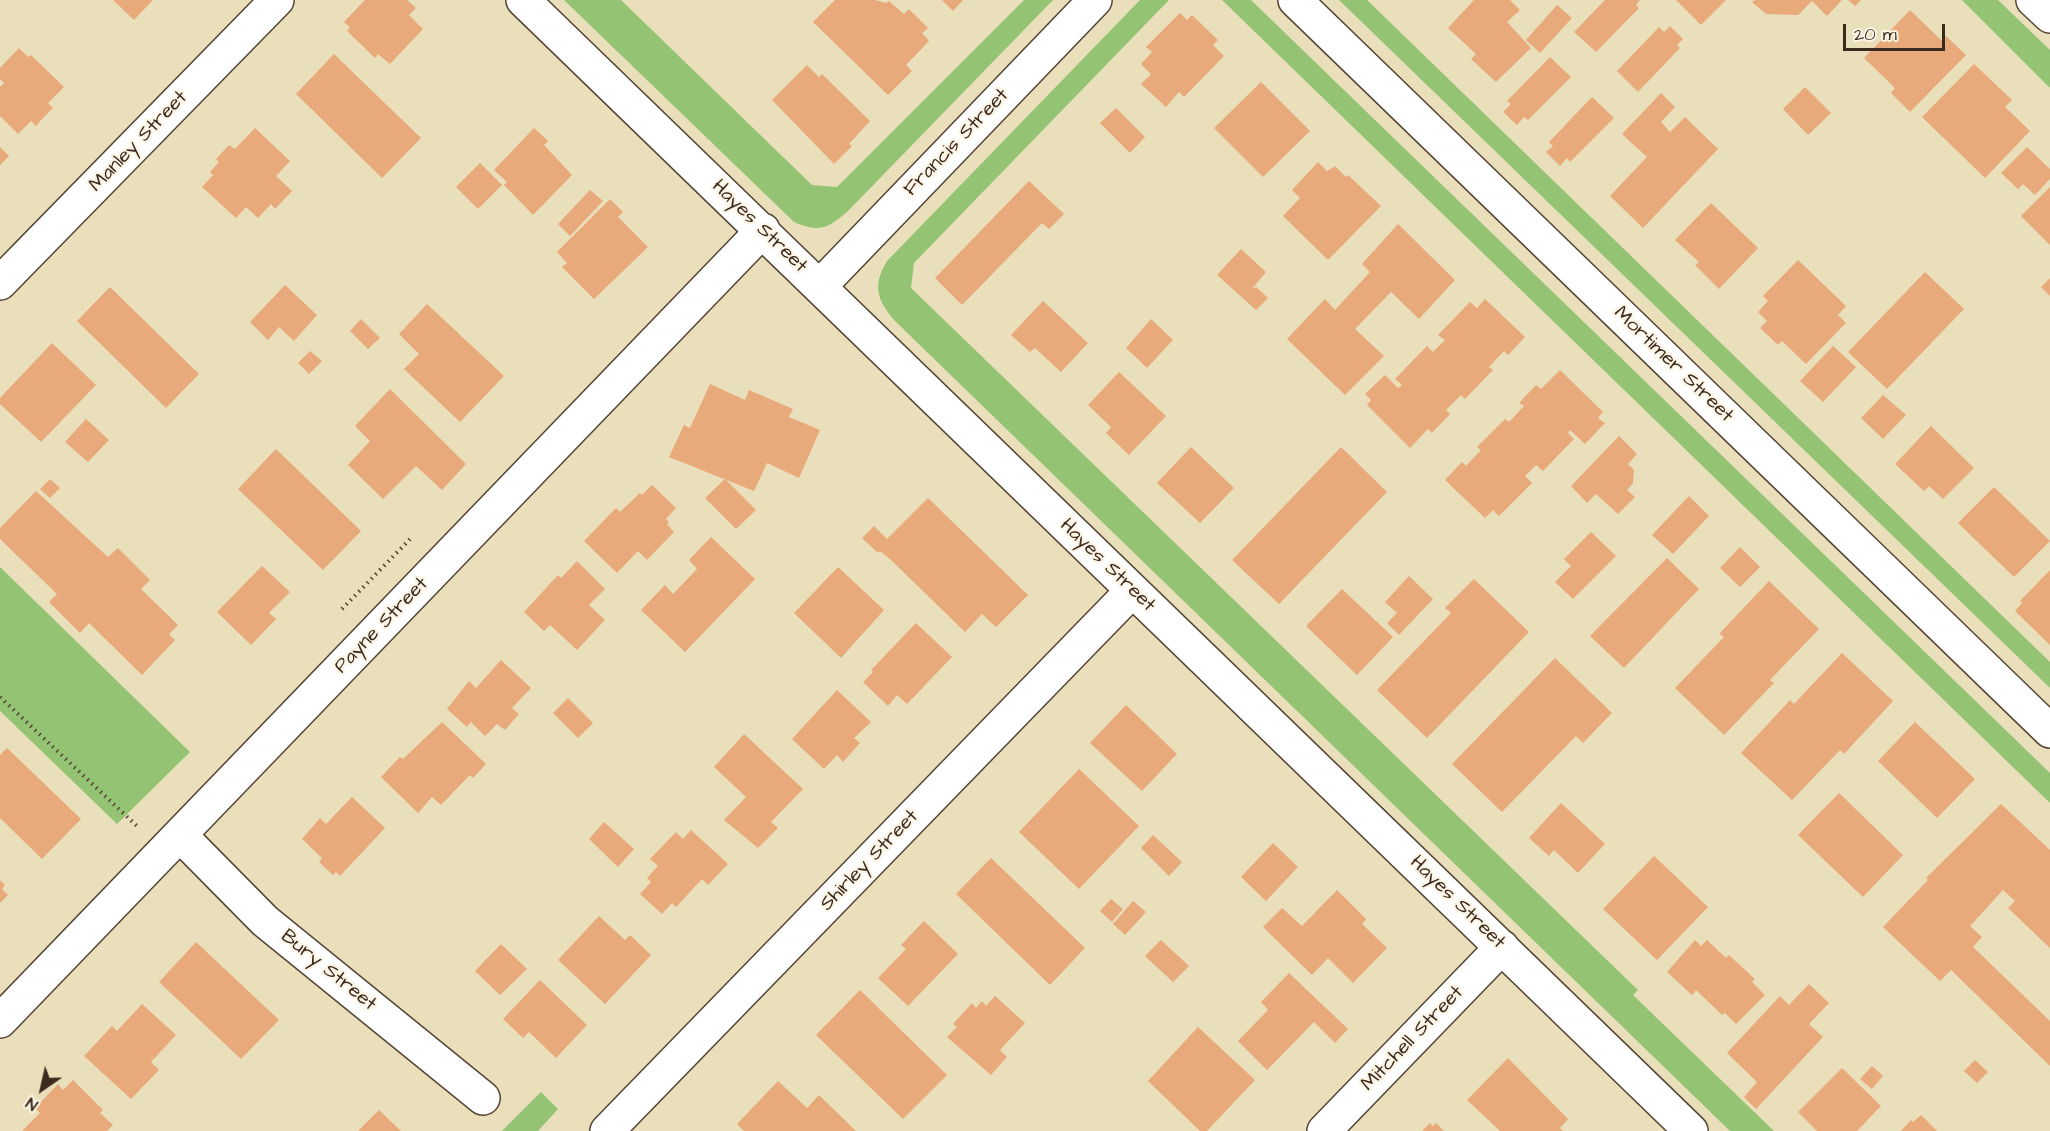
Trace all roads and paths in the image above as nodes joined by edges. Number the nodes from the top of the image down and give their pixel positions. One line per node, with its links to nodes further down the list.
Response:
1 (277, 0): 8 (street, Manley Street)
2 (523, 0): 7 (street, Hayes Street)
3 (1095, 0): 9 (street, Francis Street)
4 (1295, 0): 14 (street, Mortimer Street)
5 (2033, 0): 6 (street)
6 (2050, 16)
7 (763, 230): 9 (street, Hayes Street); 15 (street, Payne Street)
8 (0, 283)
9 (820, 286): 11 (street, Hayes Street)
10 (413, 536): 12 (path)
11 (1132, 591): 16 (street, Hayes Street); 19 (street, Shirley Street)
12 (342, 609)
13 (0, 697): 15 (path)
14 (2050, 731)
15 (172, 844): 17 (street, Payne Street); 18 (street, Bury Street)
16 (1502, 947): 20 (street, Mitchell Street); 21 (street, Hayes Street)
17 (0, 1021)
18 (483, 1098)
19 (607, 1131)
20 (1324, 1131)
21 (1690, 1131)

